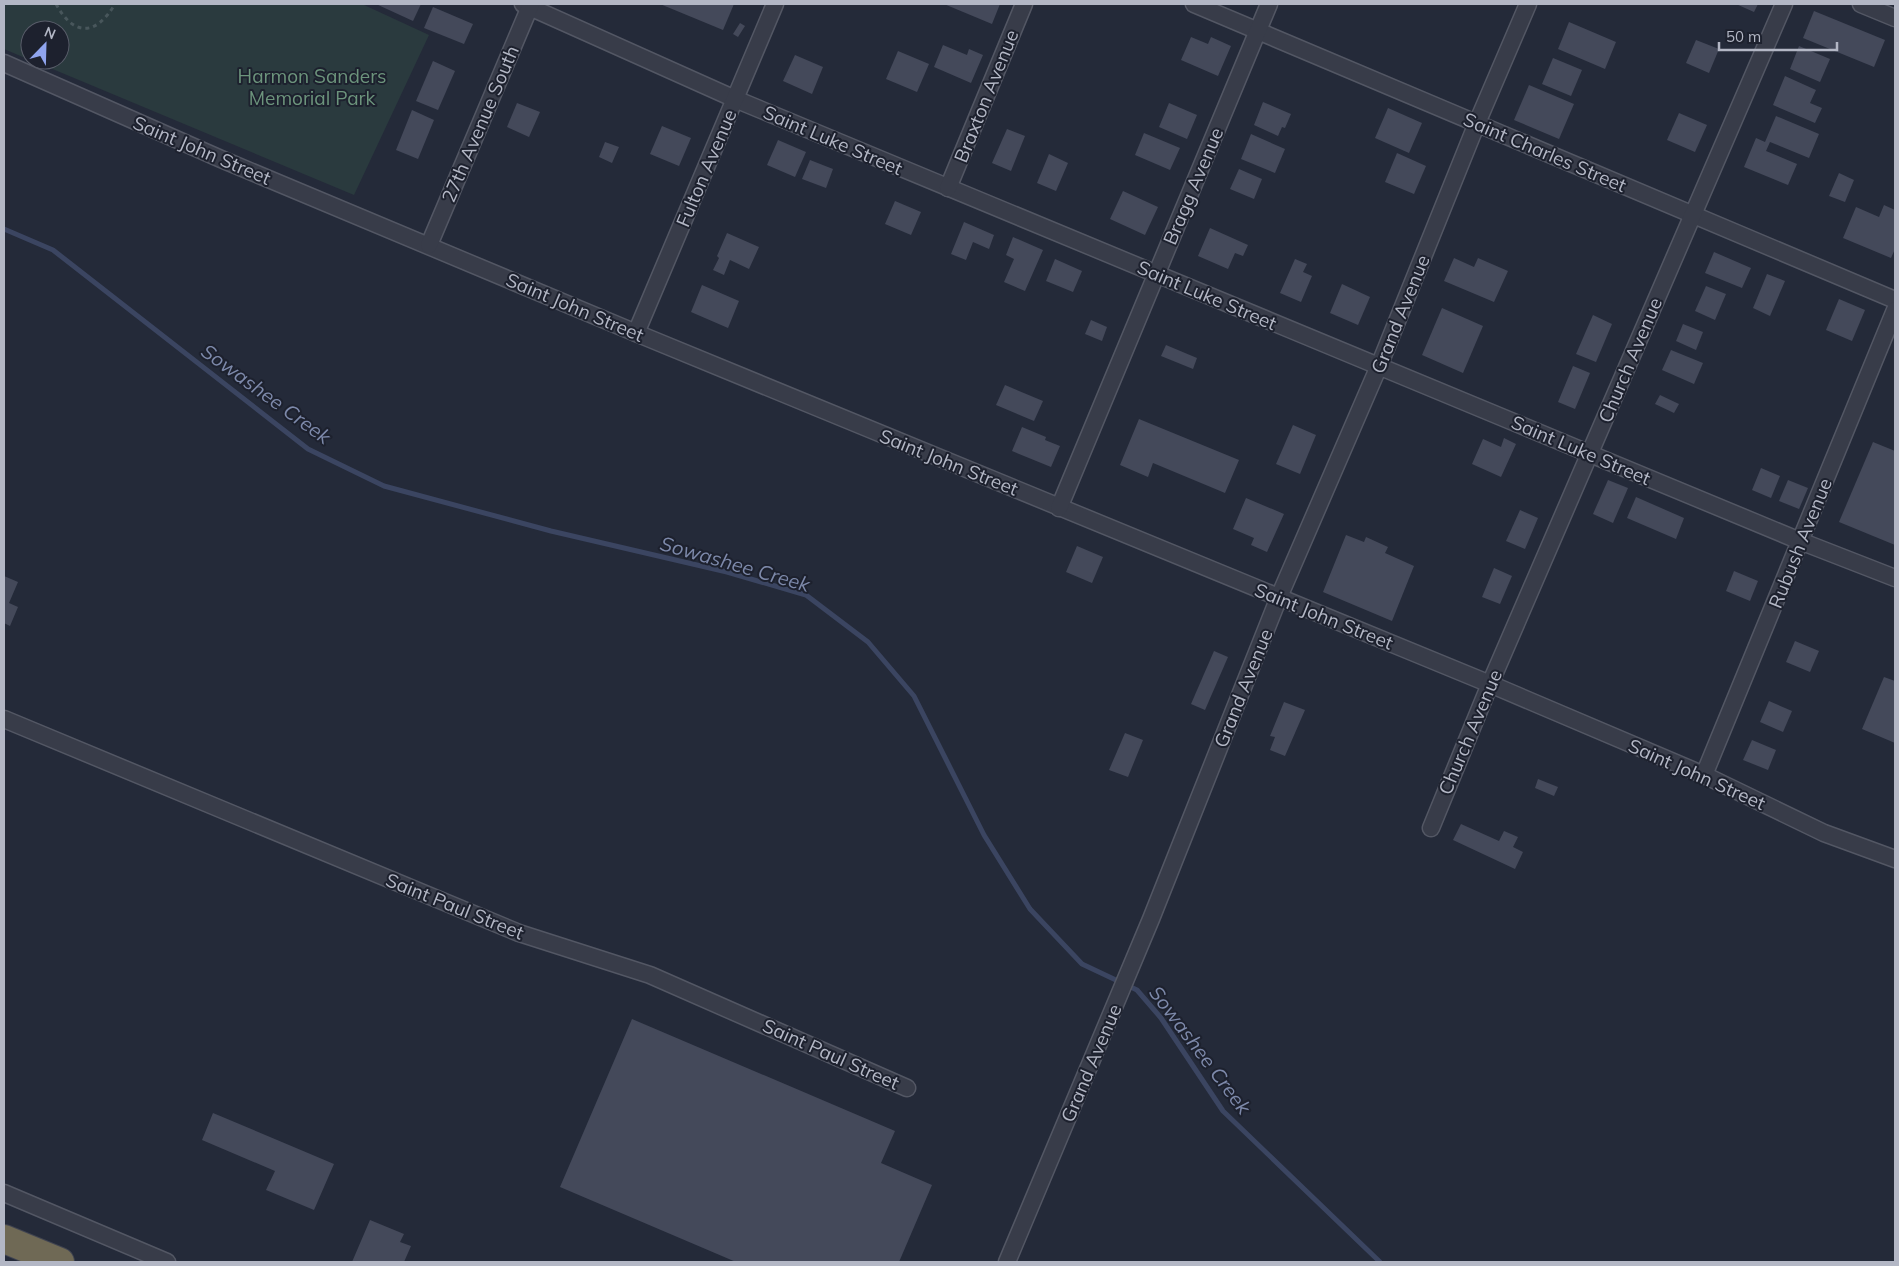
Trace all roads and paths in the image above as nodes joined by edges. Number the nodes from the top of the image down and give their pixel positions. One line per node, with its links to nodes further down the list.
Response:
1 (56, 4): 2 (path)
2 (115, 4)
3 (775, 4): 14 (street, Fulton Avenue)
4 (1024, 4): 16 (street, Braxton Avenue)
5 (1194, 4): 12 (street, Saint Charles Street)
6 (1269, 4): 12 (street, Bragg Avenue)
7 (1528, 4): 15 (street, Grand Avenue)
8 (1784, 4): 17 (street, Church Avenue)
9 (1861, 4): 11 (street)
10 (528, 5): 14 (street, Saint Luke Street); 18 (street, 27th Avenue South)
11 (1895, 18)
12 (1257, 31): 15 (street, Saint Charles Street); 19 (street, Bragg Avenue)
13 (4, 63): 18 (street, Saint John Street)
14 (735, 99): 16 (street, Saint Luke Street); 22 (street, Fulton Avenue)
15 (1476, 123): 17 (street, Saint Charles Street); 23 (street, Grand Avenue)
16 (948, 188): 19 (street, Saint Luke Street)
17 (1693, 214): 20 (street, Saint Charles Street); 24 (street, Church Avenue)
18 (430, 245): 22 (street, Saint John Street)
19 (1156, 274): 23 (street, Saint Luke Street); 25 (street, Bragg Avenue)
20 (1895, 300)
21 (1895, 310): 26 (street, Rubush Avenue)
22 (636, 333): 25 (street, Saint John Street)
23 (1379, 366): 24 (street, Saint Luke Street); 28 (street, Grand Avenue)
24 (1589, 454): 26 (street, Saint Luke Street); 29 (street, Church Avenue)
25 (1059, 508): 28 (street, Saint John Street)
26 (1800, 541): 27 (street, Saint Luke Street); 31 (street, Rubush Avenue)
27 (1895, 578)
28 (1279, 598): 29 (street, Saint John Street); 39 (street, Grand Avenue)
29 (1490, 684): 31 (street, Saint John Street); 32 (street, Church Avenue)
30 (4, 720): 34 (street, Saint Paul Street)
31 (1704, 775): 33 (street, Saint John Street)
32 (1430, 828)
33 (1895, 859)
34 (907, 1088)
35 (4, 1193): 38 (street)
36 (4, 1239): 37 (highway)
37 (60, 1262)
38 (167, 1262)
39 (1007, 1262)

